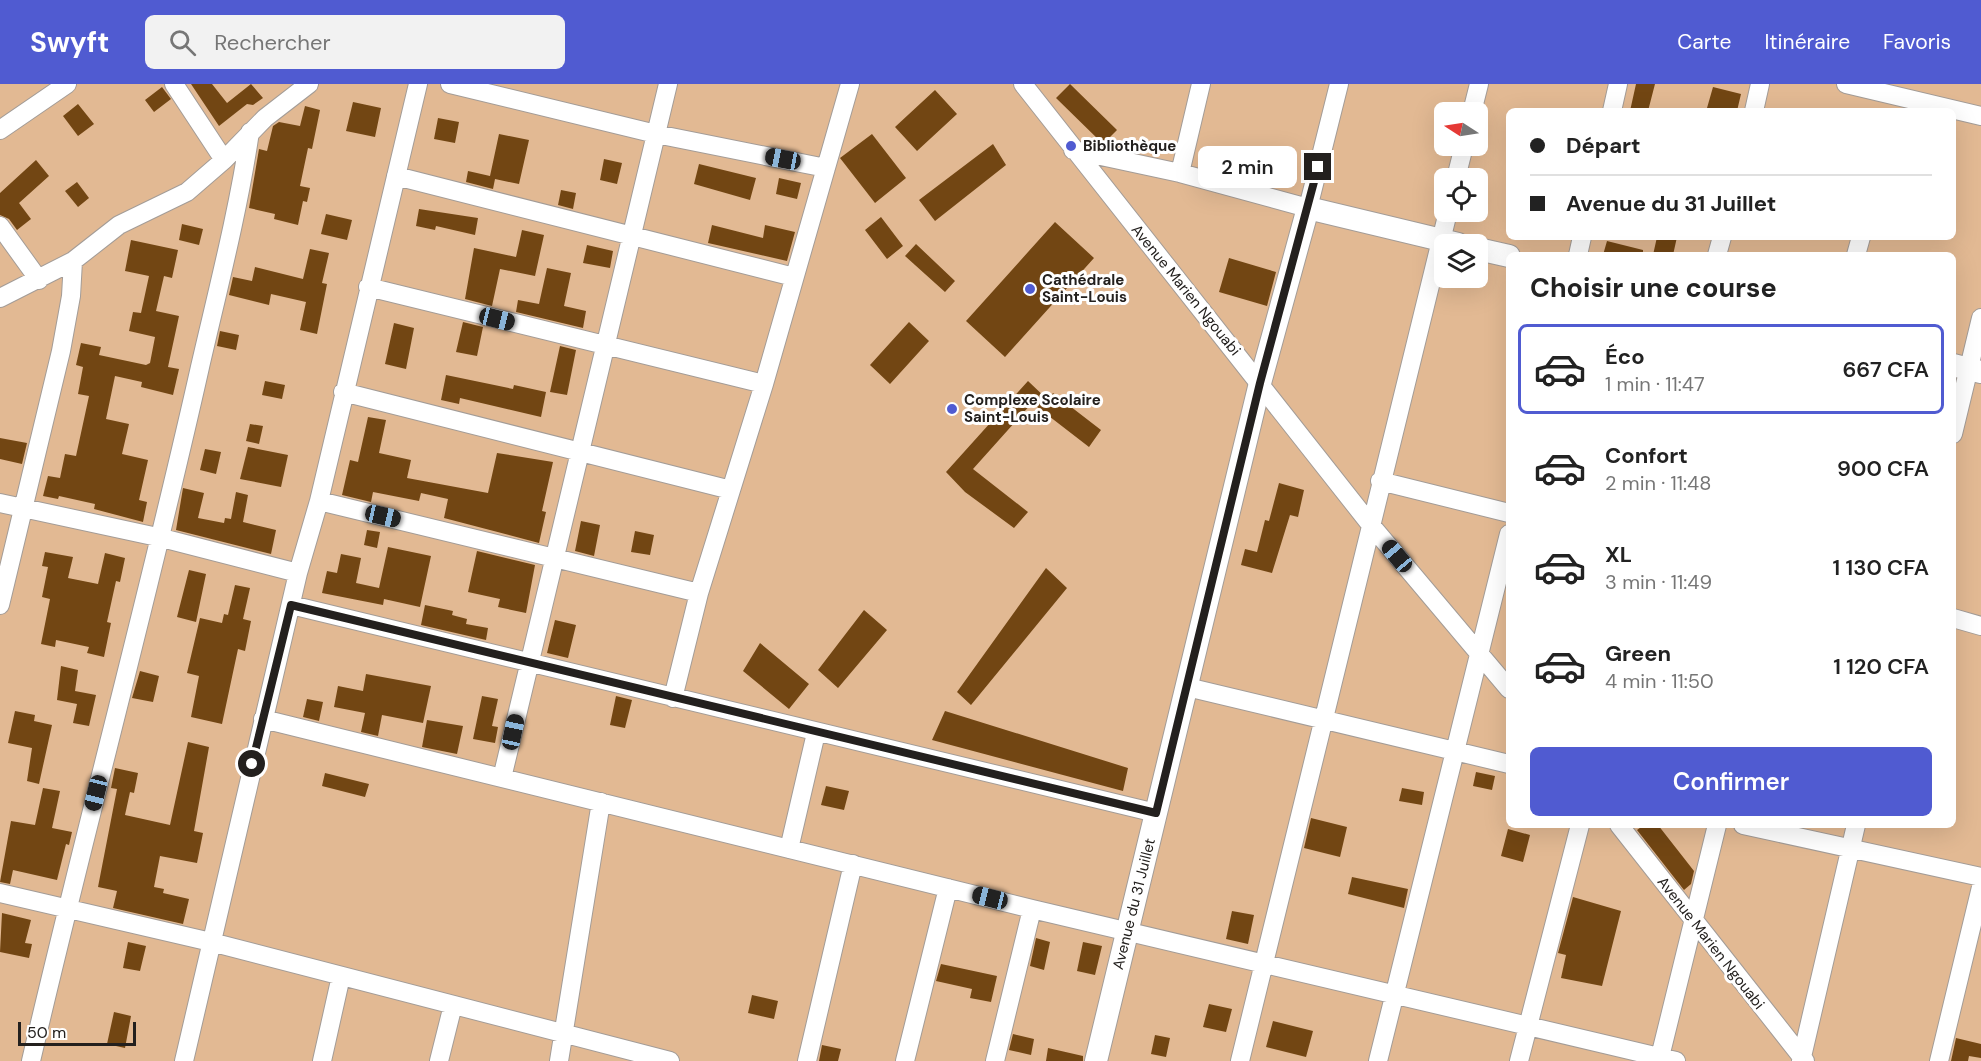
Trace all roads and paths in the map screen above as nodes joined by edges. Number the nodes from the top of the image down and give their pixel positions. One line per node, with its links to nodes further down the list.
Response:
1 (67, 84): 22 (street)
2 (174, 84): 26 (street)
3 (309, 84): 23 (street)
4 (418, 84): 29 (street)
5 (450, 84): 24 (street)
6 (668, 84): 24 (street)
7 (850, 84): 27 (street)
8 (1024, 84): 25 (street, Avenue Marien Ngouabi)
9 (1201, 84): 28 (street)
10 (1339, 84): 30 (street, Avenue du 31 Juillet)
11 (1479, 84): 16 (street)
12 (1618, 84): 17 (street)
13 (1760, 84): 18 (street)
14 (1846, 84): 15 (street)
15 (1895, 97): 19 (street)
16 (1474, 102)
17 (1613, 108)
18 (1755, 108)
19 (1945, 108)
20 (1956, 110): 21 (street)
21 (1981, 116)
22 (0, 130)
23 (250, 132): 26 (street); 57 (street)
24 (656, 134): 27 (street); 32 (street)
25 (1073, 150): 28 (street); 45 (street, Avenue Marien Ngouabi)
26 (224, 160): 36 (street)
27 (826, 168): 37 (street)
28 (1180, 173): 30 (street)
29 (396, 176): 32 (street); 39 (street)
30 (1308, 208): 33 (street); 45 (street, Avenue du 31 Juillet)
31 (0, 226): 38 (street)
32 (632, 237): 37 (street); 43 (street)
33 (1434, 239)
34 (1488, 251): 35 (street)
35 (1506, 255)
36 (73, 261): 38 (street); 54 (street)
37 (794, 278): 46 (street)
38 (39, 280): 41 (street)
39 (368, 287): 43 (street); 47 (street)
40 (1436, 288): 50 (street)
41 (0, 298)
42 (1981, 318): 44 (street)
43 (605, 345): 46 (street); 49 (street)
44 (1968, 369): 48 (street)
45 (1260, 383): 56 (street, Avenue Marien Ngouabi); 69 (street, Avenue du 31 Juillet)
46 (764, 384): 51 (street)
47 (343, 392): 49 (street); 52 (street)
48 (1956, 421)
49 (578, 452): 51 (street); 59 (street)
50 (1380, 481): 55 (street); 56 (street)
51 (731, 490): 61 (street)
52 (319, 501): 59 (street); 60 (street)
53 (0, 503): 54 (street)
54 (23, 510): 57 (street); 62 (street)
55 (1506, 512)
56 (1370, 524): 66 (street, Avenue Marien Ngouabi); 71 (street)
57 (162, 538): 60 (street); 91 (street)
58 (1506, 546): 66 (street)
59 (554, 557): 61 (street); 67 (street)
60 (298, 573): 63 (street)
61 (699, 593): 70 (street)
62 (0, 605)
63 (291, 605): 67 (street); 72 (street)
64 (1956, 619): 65 (street)
65 (1981, 626)
66 (1480, 652): 68 (street, Avenue Marien Ngouabi); 74 (street)
67 (528, 662): 70 (street); 76 (street)
68 (1506, 685)
69 (1187, 687): 71 (street); 78 (street, Avenue du 31 Juillet)
70 (673, 698): 73 (street)
71 (1323, 718): 74 (street); 96 (street)
72 (263, 719): 76 (street); 95 (street)
73 (816, 734): 78 (street); 84 (street)
74 (1454, 753): 75 (street); 98 (street)
75 (1506, 763)
76 (502, 778): 77 (street)
77 (601, 802): 84 (street); 101 (street)
78 (1156, 813): 94 (street, Avenue du 31 Juillet)
79 (1579, 828): 100 (street)
80 (1621, 828): 93 (street, Avenue Marien Ngouabi)
81 (1716, 828): 93 (street)
82 (1756, 828): 85 (street)
83 (1855, 828): 85 (street)
84 (789, 849): 86 (street)
85 (1850, 849): 87 (street); 102 (street)
86 (853, 864): 89 (street); 110 (street)
87 (1981, 878)
88 (1981, 887): 117 (street)
89 (948, 888): 92 (street); 111 (street)
90 (0, 893): 91 (street)
91 (66, 909): 95 (street); 104 (street)
92 (1032, 909): 94 (street); 112 (street)
93 (1694, 923): 102 (street, Avenue Marien Ngouabi); 103 (street)
94 (1128, 931): 96 (street); 113 (street, Avenue du 31 Juillet)
95 (211, 942): 97 (street); 105 (street)
96 (1265, 963): 98 (street); 114 (street)
97 (341, 976): 99 (street); 106 (street)
98 (1393, 994): 100 (street); 115 (street)
99 (453, 1005): 101 (street); 107 (street)
100 (1527, 1027): 103 (street); 116 (street)
101 (565, 1033): 108 (street); 109 (street)
102 (1802, 1059)
103 (1665, 1060)
104 (31, 1061)
105 (184, 1061)
106 (322, 1061)
107 (439, 1061)
108 (559, 1061)
109 (670, 1061)
110 (807, 1061)
111 (905, 1061)
112 (995, 1061)
113 (1096, 1061)
114 (1240, 1061)
115 (1378, 1061)
116 (1519, 1061)
117 (1939, 1061)

